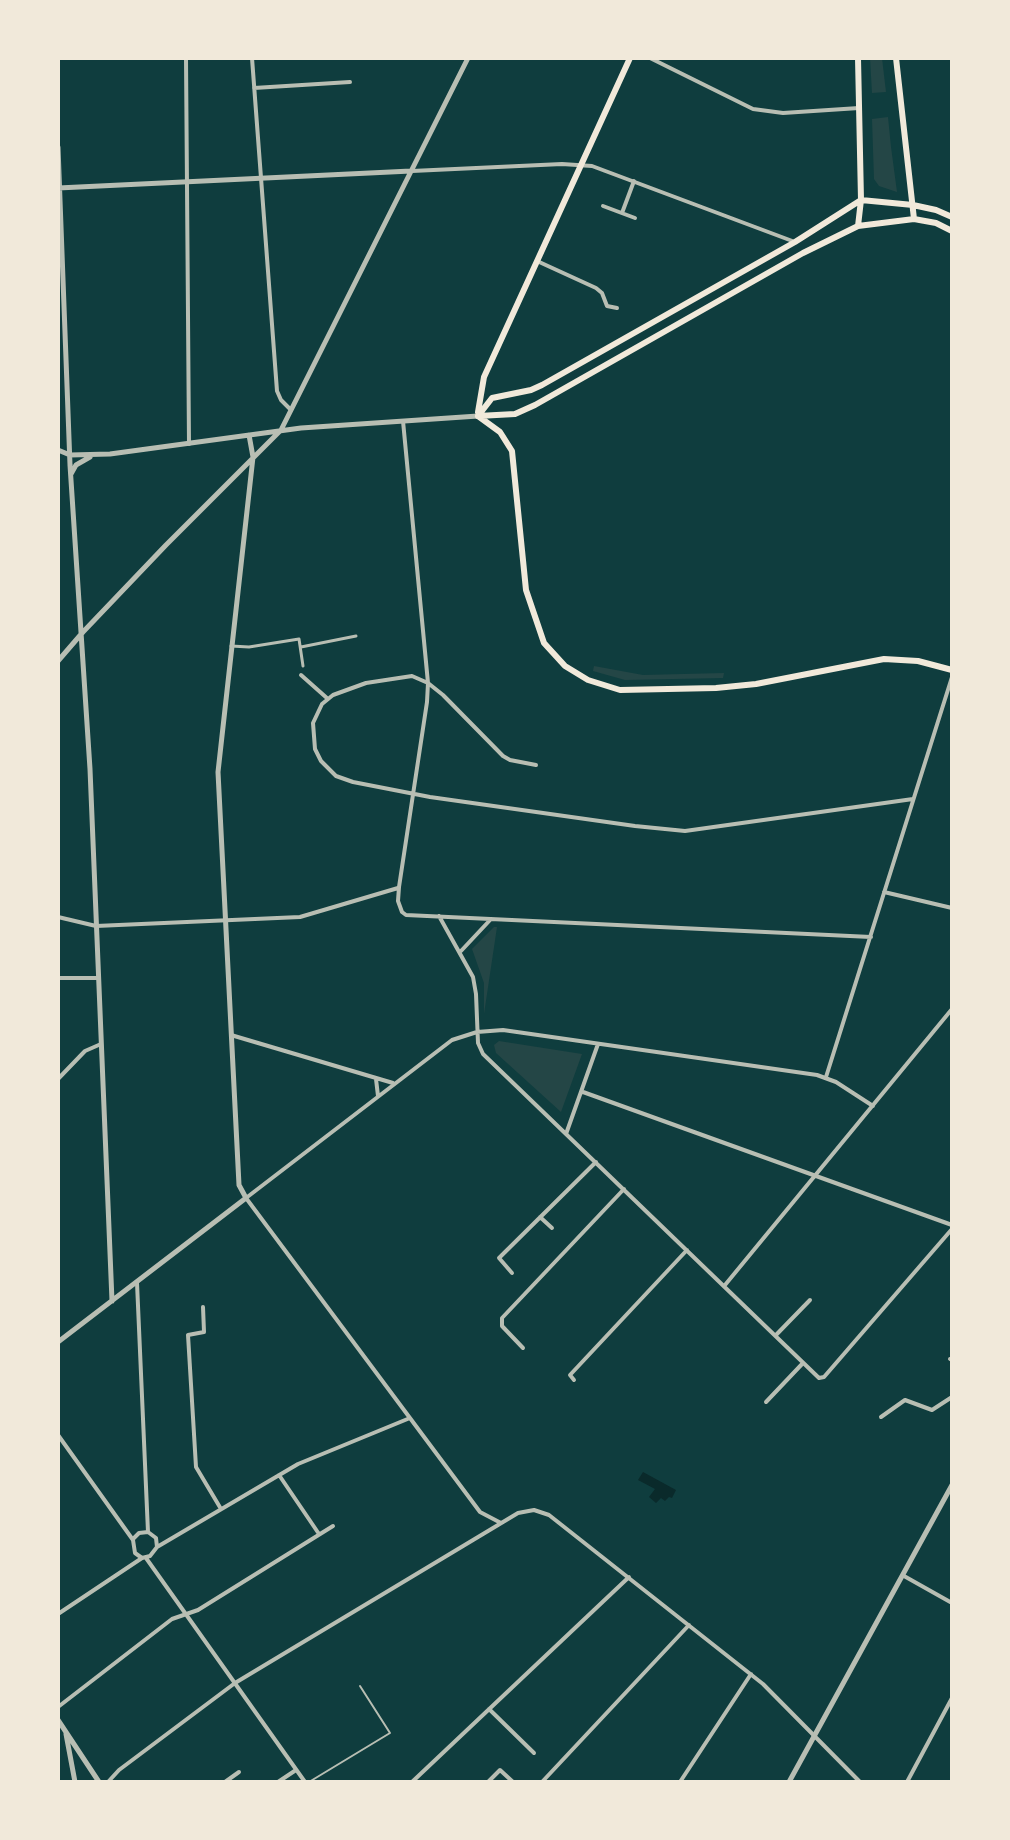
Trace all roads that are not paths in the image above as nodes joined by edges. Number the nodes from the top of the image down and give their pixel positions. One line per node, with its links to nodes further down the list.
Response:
1 (186, 58): 16 (street)
2 (252, 58): 9 (street)
3 (468, 58): 13 (street)
4 (630, 58): 12 (main road)
5 (650, 58): 10 (street)
6 (858, 58): 10 (main road)
7 (896, 58): 19 (main road)
8 (350, 82): 9 (street)
9 (254, 88): 14 (street)
10 (859, 108): 18 (main road)
11 (58, 147): 17 (street)
12 (581, 165): 13 (street); 15 (street); 28 (main road)
13 (412, 171): 14 (street); 34 (street)
14 (261, 178): 16 (street); 34 (street)
15 (634, 181): 21 (street); 27 (street)
16 (187, 182): 17 (street); 40 (street)
17 (59, 188): 32 (street)
18 (861, 200): 19 (main road); 25 (main road); 27 (main road)
19 (913, 205): 22 (main road); 24 (main road)
20 (603, 206): 21 (street)
21 (622, 213): 23 (street)
22 (952, 217)
23 (635, 218)
24 (914, 219): 25 (main road); 26 (main road)
25 (858, 226): 31 (main road)
26 (952, 231)
27 (795, 242): 30 (main road)
28 (537, 261): 29 (street); 35 (main road)
29 (617, 308)
30 (627, 337): 31 (main road); 35 (main road)
31 (634, 349): 35 (main road)
32 (67, 401): 33 (street); 42 (street)
33 (58, 409)
34 (290, 413): 37 (street); 38 (street)
35 (478, 416): 36 (street); 52 (main road)
36 (402, 419): 37 (street); 55 (street)
37 (301, 428): 38 (street)
38 (281, 430): 39 (street); 44 (street)
39 (249, 435): 40 (street); 44 (street)
40 (189, 444): 43 (street)
41 (58, 450): 42 (street)
42 (70, 455): 43 (street); 45 (street)
43 (94, 455): 45 (street)
44 (253, 457): 46 (street); 48 (street)
45 (71, 475): 46 (street)
46 (83, 632): 50 (street); 67 (street)
47 (356, 636): 49 (street)
48 (231, 646): 49 (street); 66 (street)
49 (300, 647): 51 (street)
50 (58, 661)
51 (303, 666)
52 (952, 670)
53 (301, 675): 56 (street)
54 (952, 677): 59 (street)
55 (428, 683): 56 (street); 57 (street); 58 (street)
56 (328, 699): 58 (street)
57 (536, 765)
58 (413, 795): 59 (street); 60 (street)
59 (913, 799): 61 (street)
60 (399, 887): 63 (street); 66 (street)
61 (884, 892): 62 (street); 68 (street)
62 (952, 908)
63 (439, 916): 65 (street); 69 (street)
64 (58, 917): 67 (street)
65 (491, 919): 68 (street); 69 (street)
66 (224, 921): 67 (street); 74 (street)
67 (96, 926): 71 (street)
68 (871, 937): 77 (street)
69 (461, 951): 73 (street)
70 (58, 978): 71 (street)
71 (98, 978): 75 (street)
72 (952, 1009): 83 (street)
73 (477, 1032): 76 (street); 80 (street); 84 (street)
74 (231, 1035): 79 (street); 88 (street)
75 (101, 1044): 78 (street); 97 (street)
76 (598, 1044): 77 (street); 81 (street)
77 (826, 1077): 83 (street)
78 (58, 1079)
79 (376, 1079): 80 (street); 82 (street)
80 (396, 1083): 82 (street)
81 (583, 1092): 84 (street); 86 (street)
82 (378, 1096): 88 (street)
83 (873, 1106): 86 (street)
84 (566, 1134): 85 (street)
85 (596, 1162): 87 (street); 89 (street)
86 (815, 1175): 90 (street); 95 (street)
87 (624, 1189): 92 (street); 101 (street)
88 (246, 1198): 94 (street); 107 (street)
89 (540, 1217): 91 (street); 93 (street)
90 (952, 1227): 102 (street)
91 (552, 1228)
92 (687, 1250): 95 (street); 103 (street)
93 (512, 1273)
94 (137, 1282): 97 (street); 114 (street)
95 (725, 1285): 99 (street)
96 (810, 1300): 99 (street)
97 (112, 1301): 100 (street)
98 (203, 1307): 111 (street)
99 (776, 1335): 102 (street)
100 (58, 1342)
101 (523, 1348)
102 (803, 1362): 105 (street)
103 (574, 1380)
104 (952, 1397): 106 (street)
105 (766, 1402)
106 (881, 1417)
107 (410, 1418): 109 (street); 112 (street)
108 (58, 1435): 116 (street)
109 (279, 1475): 111 (street); 115 (street)
110 (952, 1485): 119 (street)
111 (221, 1509): 117 (street)
112 (501, 1523): 120 (street); 126 (street)
113 (333, 1526): 115 (street)
114 (148, 1532): 116 (street); 117 (street)
115 (319, 1534): 123 (street)
116 (133, 1540): 118 (street)
117 (157, 1547): 118 (street)
118 (144, 1558): 122 (street); 123 (street)
119 (904, 1576): 121 (street); 133 (street)
120 (629, 1577): 124 (street); 130 (street)
121 (952, 1603)
122 (58, 1614)
123 (186, 1615): 126 (street); 129 (street)
124 (689, 1625): 125 (street); 146 (street)
125 (751, 1674): 133 (street); 147 (street)
126 (235, 1683): 135 (street); 139 (street)
127 (360, 1686): 142 (lane)
128 (952, 1698): 150 (street)
129 (58, 1707)
130 (489, 1709): 134 (street); 143 (street)
131 (58, 1720): 132 (street)
132 (65, 1729): 137 (street); 138 (street)
133 (814, 1737): 148 (street); 149 (street)
134 (534, 1753)
135 (296, 1769): 141 (street); 142 (street)
136 (239, 1772): 140 (street)
137 (75, 1782)
138 (99, 1782)
139 (108, 1782)
140 (225, 1782)
141 (278, 1782)
142 (307, 1782)
143 (412, 1782)
144 (488, 1782): 145 (street)
145 (513, 1782)
146 (542, 1782)
147 (680, 1782)
148 (789, 1782)
149 (860, 1782)
150 (907, 1782)

